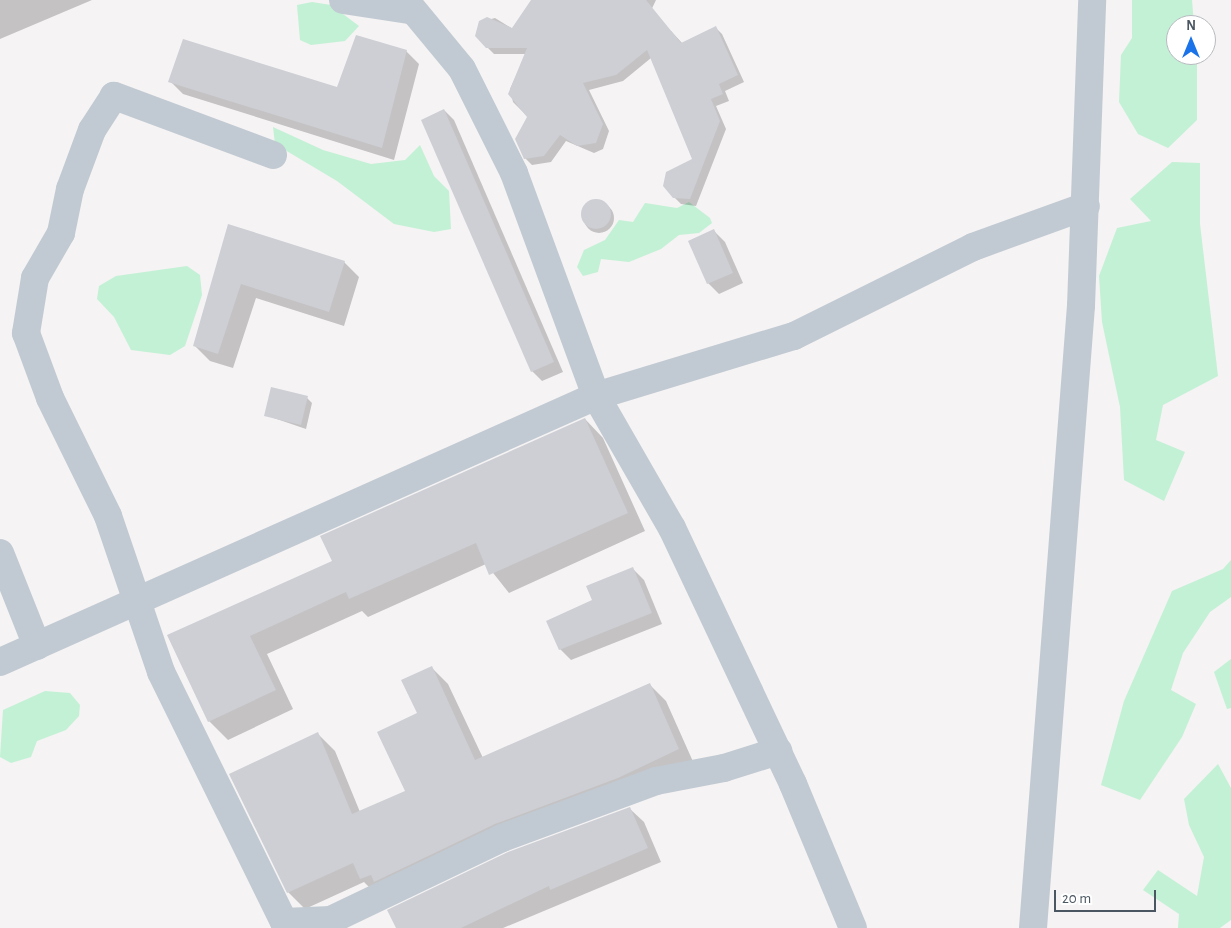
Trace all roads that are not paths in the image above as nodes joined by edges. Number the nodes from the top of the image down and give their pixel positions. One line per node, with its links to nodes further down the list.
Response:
1 (343, 0): 3 (street)
2 (1092, 0): 5 (street)
3 (408, 5): 6 (street)
4 (273, 155): 8 (street)
5 (1086, 206): 6 (street); 13 (street)
6 (596, 396): 8 (street); 11 (street)
7 (0, 553): 9 (street)
8 (134, 604): 9 (street); 11 (street)
9 (37, 646): 10 (street)
10 (0, 662)
11 (778, 751): 12 (street)
12 (854, 928)
13 (1033, 928)

